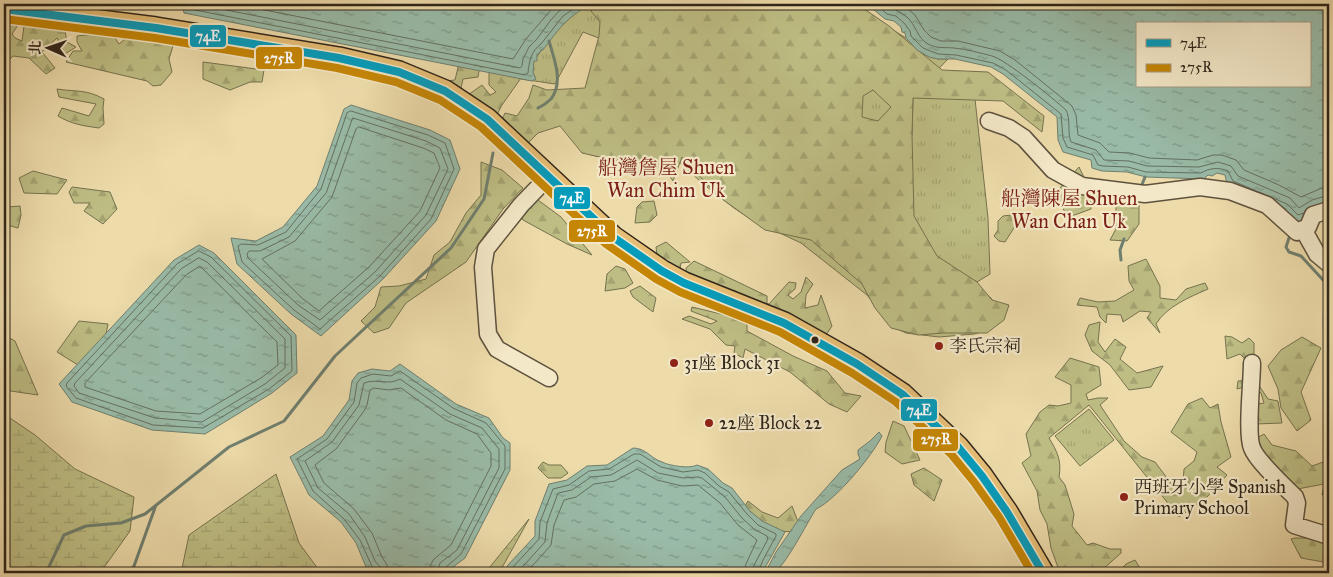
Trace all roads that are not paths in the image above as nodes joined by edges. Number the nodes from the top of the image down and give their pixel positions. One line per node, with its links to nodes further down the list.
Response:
1 (4, 10): 2 (main road)
2 (70, 10): 4 (main road)
3 (990, 121): 6 (street)
4 (549, 176): 9 (street); 11 (main road)
5 (1329, 210): 6 (street)
6 (1295, 228): 7 (street)
7 (1329, 264)
8 (1252, 363): 10 (street)
9 (549, 378)
10 (1329, 536)
11 (1043, 573)

